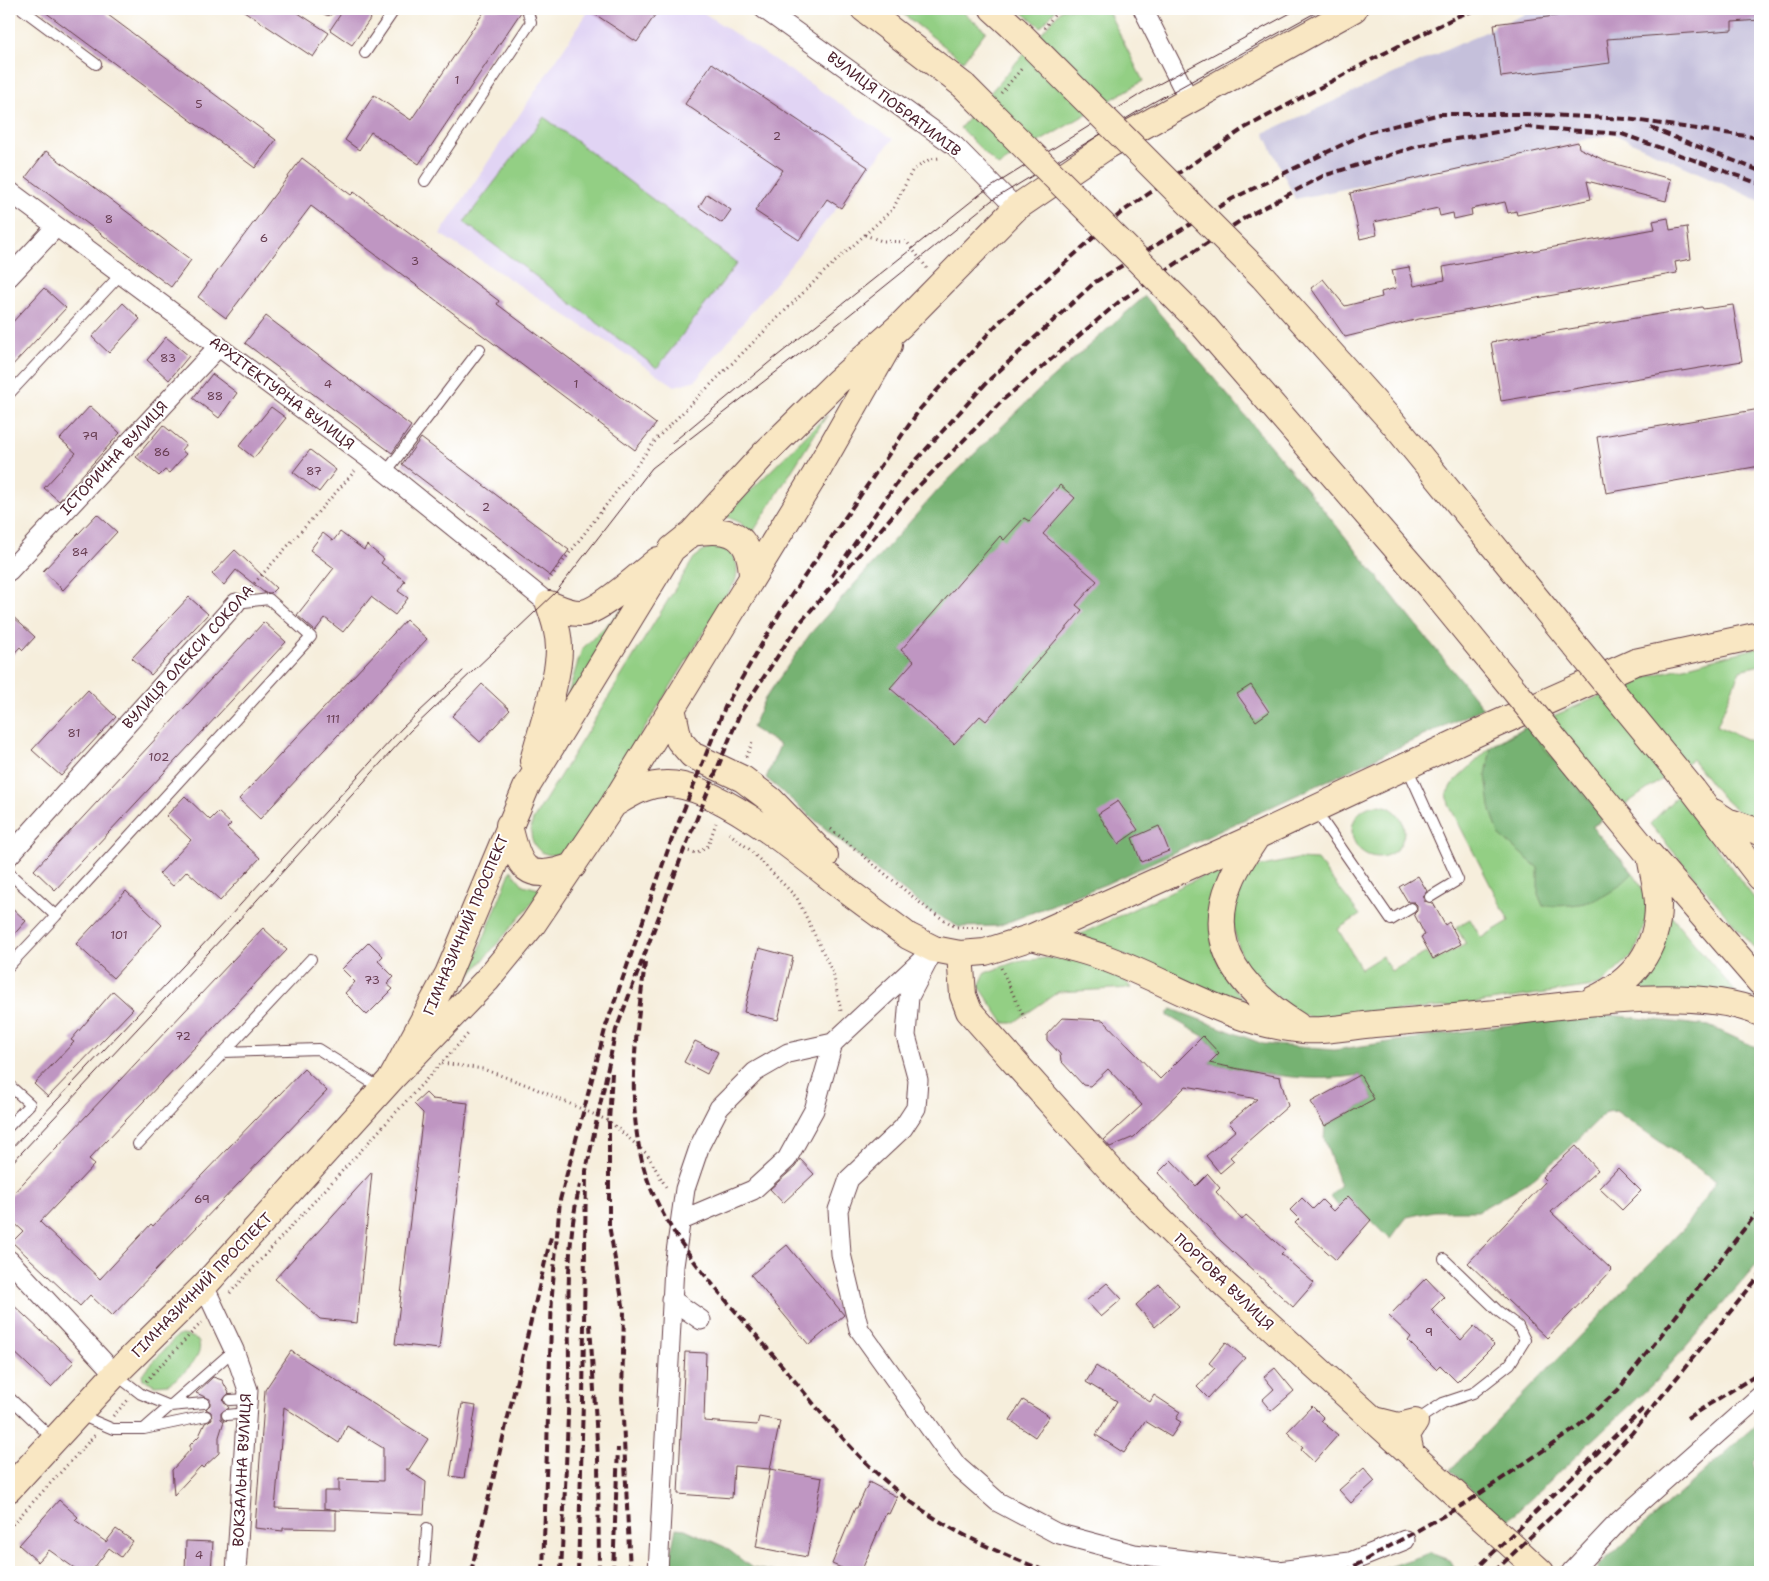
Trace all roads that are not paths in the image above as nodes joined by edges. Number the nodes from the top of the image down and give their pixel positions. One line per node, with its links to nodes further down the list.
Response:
1 (22, 9): 10 (lane)
2 (395, 9): 9 (lane)
3 (527, 9): 12 (lane)
4 (764, 9): 14 (street, ВУЛИЦЯ ПОБРАТИМІВ)
5 (864, 9): 38 (main road, bridge)
6 (993, 9): 32 (main road, bridge)
7 (1143, 9): 11 (street)
8 (1354, 9): 11 (main road)
9 (365, 53)
10 (96, 64)
11 (1189, 100): 14 (main road)
12 (425, 181)
13 (9, 191): 15 (street, АРХІТЕКТУРНА ВУЛИЦЯ)
14 (1016, 208): 18 (main road)
15 (56, 226): 16 (street, АРХІТЕКТУРНА ВУЛИЦЯ); 17 (street)
16 (121, 274): 19 (street, АРХІТЕКТУРНА ВУЛИЦЯ); 21 (lane)
17 (9, 278)
18 (901, 325): 23 (main road); 25 (main road, ГІМНАЗИЧНИЙ ПРОСПЕКТ)
19 (219, 346): 22 (street, АРХІТЕКТУРНА ВУЛИЦЯ); 24 (street, ІСТОРИЧНА ВУЛИЦЯ)
20 (480, 349): 22 (lane)
21 (9, 394)
22 (386, 472): 26 (street, АРХІТЕКТУРНА ВУЛИЦЯ)
23 (682, 541): 25 (main road); 26 (main road); 31 (main road)
24 (9, 571)
25 (752, 575): 29 (main road, ГІМНАЗИЧНИЙ ПРОСПЕКТ)
26 (543, 599): 31 (main road)
27 (236, 603): 39 (street, ВУЛИЦЯ ОЛЕКСИ СОКОЛА); 46 (lane)
28 (1760, 635): 30 (main road)
29 (672, 708): 33 (main road, ГІМНАЗИЧНИЙ ПРОСПЕКТ); 44 (main road)
30 (1407, 766): 34 (main road); 43 (lane)
31 (526, 788): 35 (main road, ГІМНАЗИЧНИЙ ПРОСПЕКТ)
32 (1701, 800): 36 (main road); 42 (main road)
33 (613, 805): 40 (main road, ГІМНАЗИЧНИЙ ПРОСПЕКТ); 44 (main road)
34 (1315, 809): 37 (main road); 45 (lane)
35 (509, 825): 40 (main road); 59 (main road, ГІМНАЗИЧНИЙ ПРОСПЕКТ)
36 (1760, 832)
37 (1257, 836): 47 (main road); 55 (main road)
38 (1648, 853): 52 (main road); 53 (main road)
39 (9, 856)
40 (573, 866): 59 (main road, ГІМНАЗИЧНИЙ ПРОСПЕКТ)
41 (9, 874): 46 (lane)
42 (1760, 877)
43 (1430, 897)
44 (868, 906): 48 (main road)
45 (1411, 908)
46 (56, 916): 51 (lane)
47 (1032, 937): 49 (main road); 55 (main road)
48 (934, 949): 49 (main road); 56 (street); 85 (street)
49 (960, 954): 78 (main road, ПОРТОВА ВУЛИЦЯ)
50 (311, 959): 57 (lane)
51 (9, 966)
52 (1760, 982)
53 (1585, 1003): 54 (main road); 55 (main road)
54 (1760, 1013)
55 (1304, 1030)
56 (838, 1038): 62 (street); 62 (street)
57 (224, 1052): 59 (lane); 61 (lane)
58 (9, 1084): 60 (lane)
59 (387, 1084): 65 (main road, ГІМНАЗИЧНИЙ ПРОСПЕКТ)
60 (9, 1126)
61 (138, 1144)
62 (682, 1220): 66 (street)
63 (1444, 1259): 79 (lane)
64 (9, 1260): 69 (street)
65 (209, 1297): 68 (street, ВОКЗАЛЬНА ВУЛИЦЯ); 69 (main road, ГІМНАЗИЧНИЙ ПРОСПЕКТ)
66 (671, 1299): 67 (street); 88 (street)
67 (701, 1320)
68 (234, 1350): 73 (street, ВОКЗАЛЬНА ВУЛИЦЯ); 74 (lane)
69 (115, 1374): 74 (lane); 75 (main road, ГІМНАЗИЧНИЙ ПРОСПЕКТ)
70 (1760, 1396): 90 (street)
71 (9, 1397): 81 (lane)
72 (204, 1403): 74 (lane)
73 (241, 1404): 76 (lane); 86 (street, ВОКЗАЛЬНА ВУЛИЦЯ)
74 (170, 1406): 80 (lane)
75 (79, 1414): 80 (lane); 81 (main road, ГІМНАЗИЧНИЙ ПРОСПЕКТ)
76 (227, 1415)
77 (206, 1416): 80 (lane)
78 (1375, 1420): 79 (main road); 82 (main road, ПОРТОВА ВУЛИЦЯ)
79 (1415, 1422): 82 (main road)
80 (144, 1429)
81 (54, 1440): 83 (main road, ГІМНАЗИЧНИЙ ПРОСПЕКТ)
82 (1411, 1453): 89 (main road, ПОРТОВА ВУЛИЦЯ)
83 (9, 1489)
84 (427, 1528): 87 (lane)
85 (1405, 1540)
86 (236, 1572)
87 (424, 1572)
88 (658, 1572)
89 (1541, 1572)
90 (1571, 1572)

